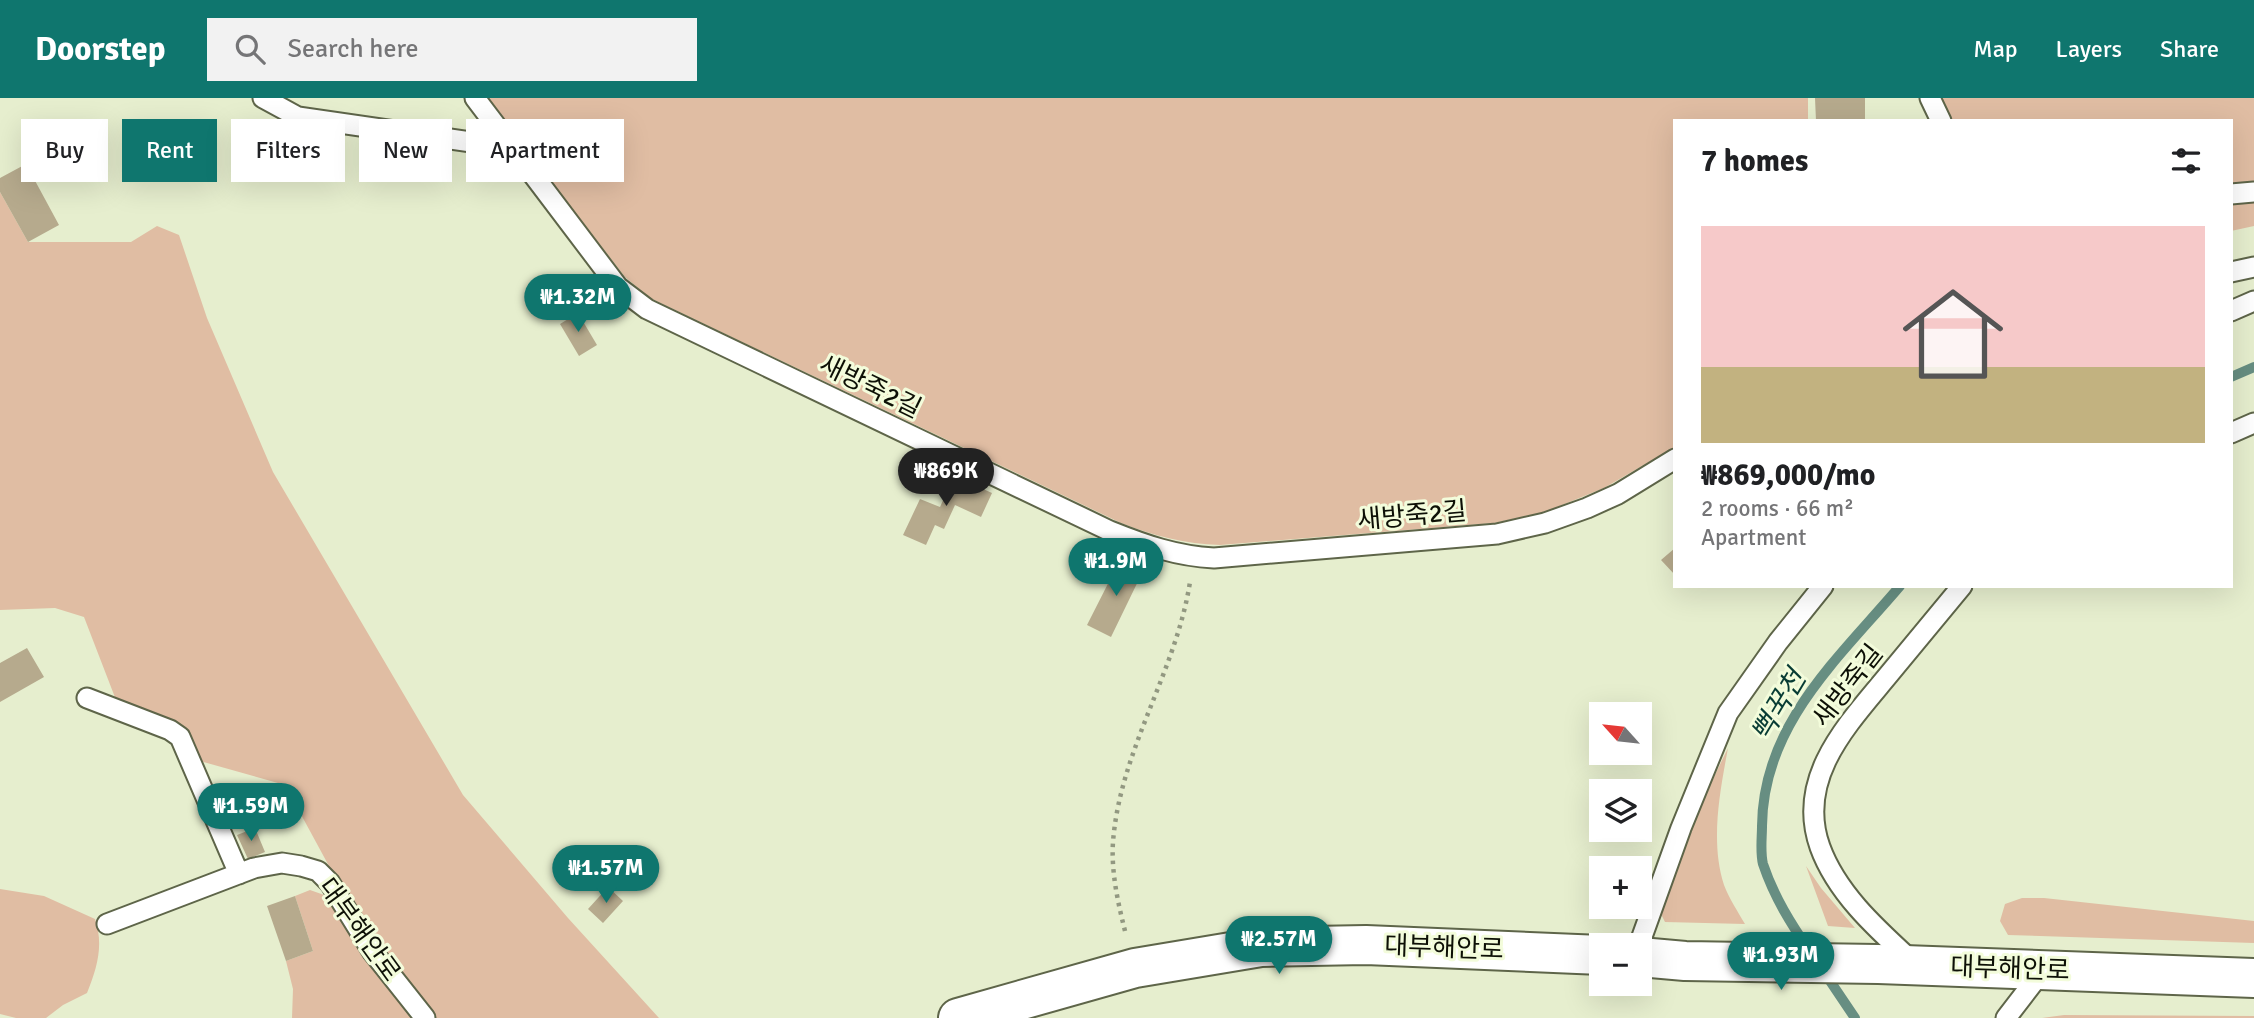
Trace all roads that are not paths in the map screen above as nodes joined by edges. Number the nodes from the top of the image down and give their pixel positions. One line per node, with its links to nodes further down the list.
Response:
1 (263, 98): 6 (lane)
2 (475, 98): 4 (lane, 새방죽2길)
3 (1930, 98): 5 (lane)
4 (491, 119)
5 (1940, 119)
6 (466, 141)
7 (539, 182): 16 (lane, 새방죽2길)
8 (2254, 192): 9 (lane)
9 (2233, 194)
10 (2254, 267): 11 (lane)
11 (2233, 272)
12 (2254, 301): 13 (lane)
13 (2233, 310)
14 (2254, 423): 15 (lane)
15 (2233, 432)
16 (1673, 460)
17 (1821, 588): 22 (lane)
18 (1960, 588): 25 (lane, 새방죽길)
19 (88, 698): 20 (lane)
20 (239, 874): 21 (lane, 대부해안로); 28 (lane, 대부해안로)
21 (107, 924)
22 (1643, 933)
23 (1589, 954): 29 (street, 대부해안로)
24 (1652, 958): 25 (street, 대부해안로)
25 (1917, 966): 26 (street, 대부해안로)
26 (2043, 970): 27 (street, 대부해안로); 30 (lane)
27 (2254, 978)
28 (425, 1018)
29 (958, 1018)
30 (2006, 1018)

